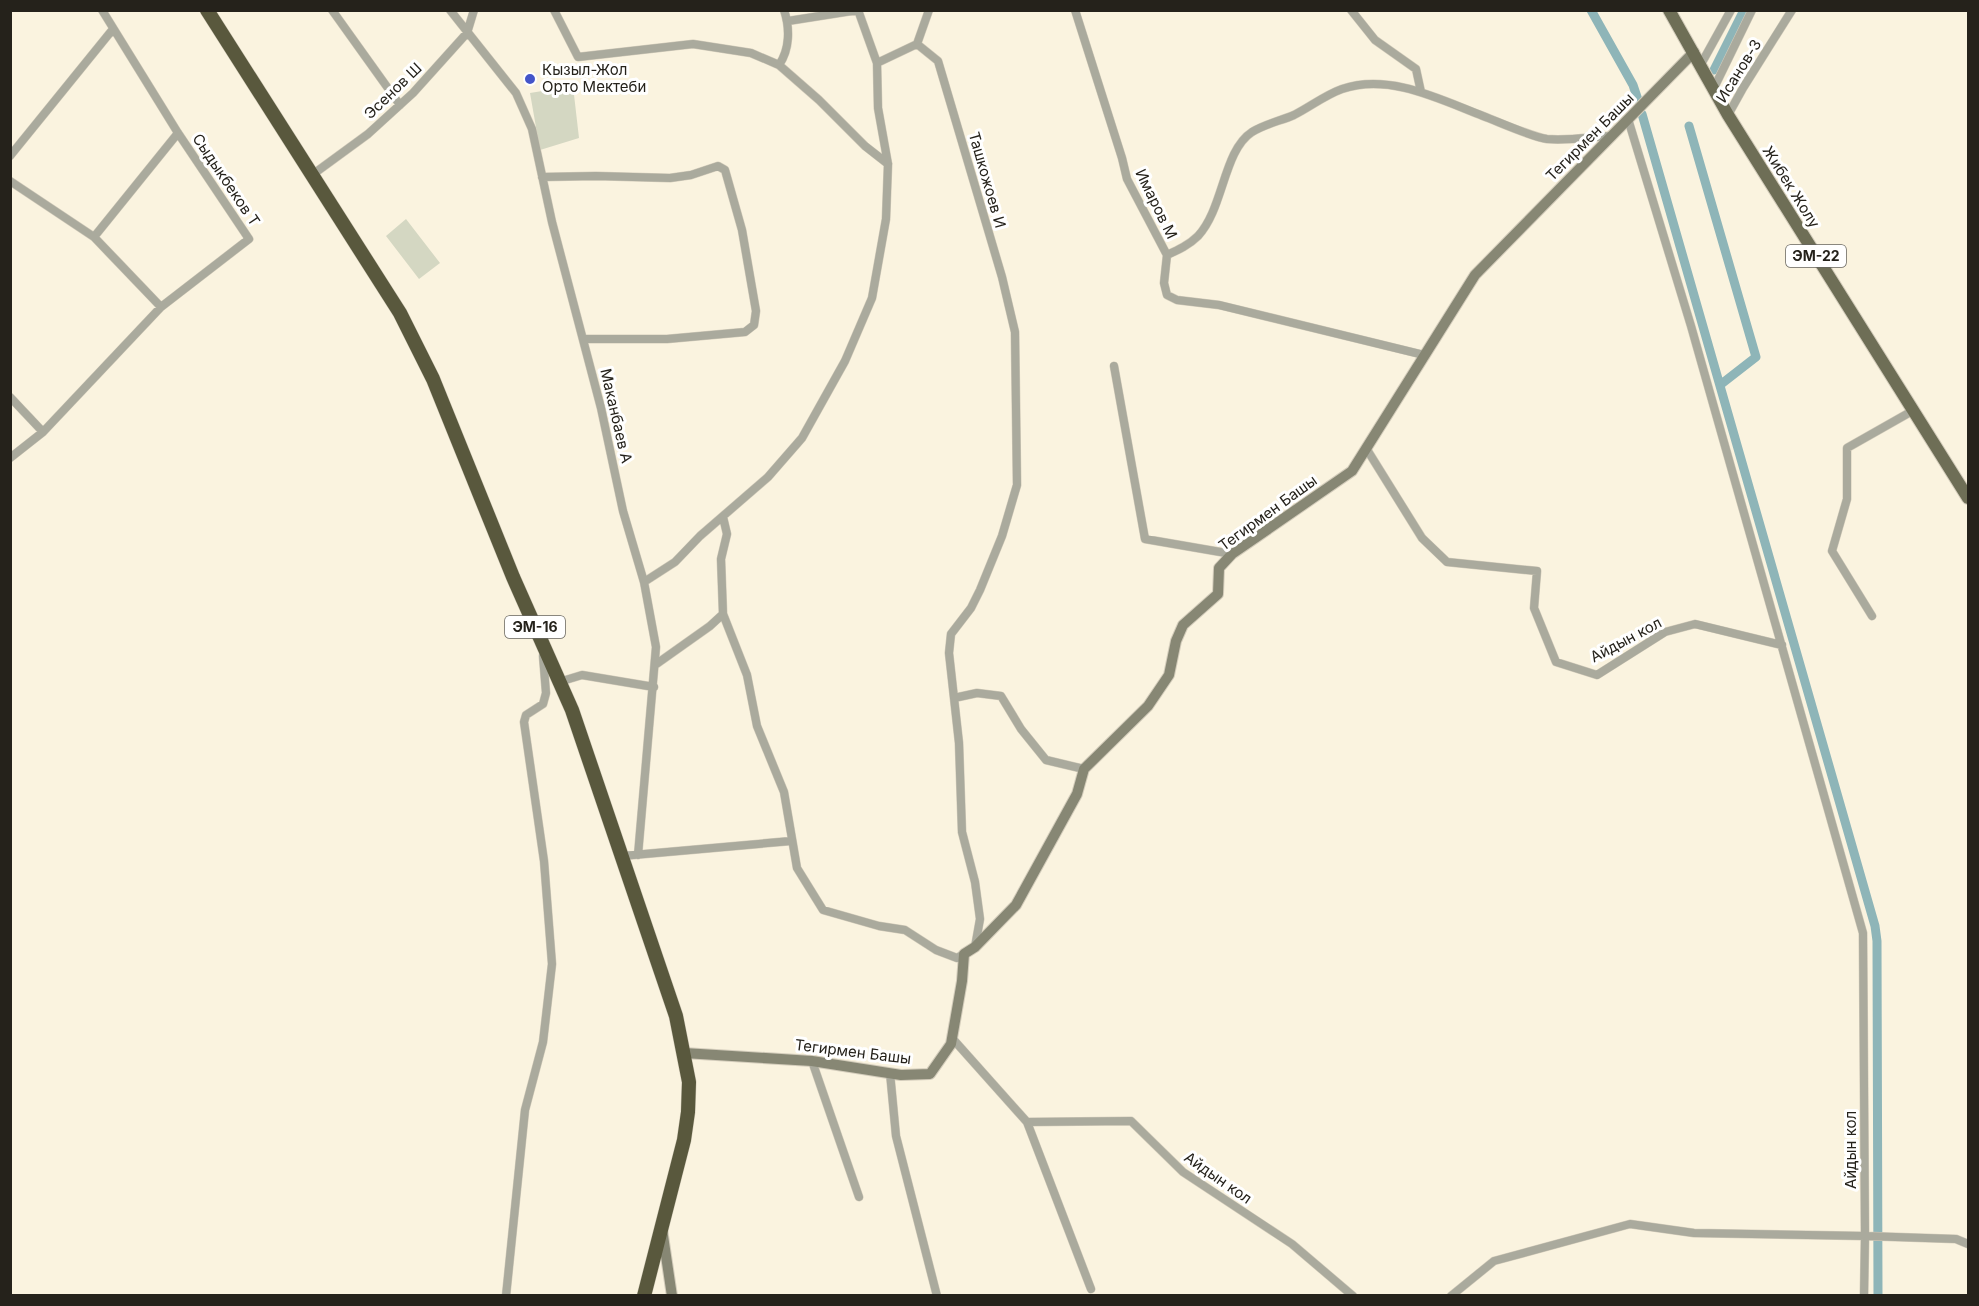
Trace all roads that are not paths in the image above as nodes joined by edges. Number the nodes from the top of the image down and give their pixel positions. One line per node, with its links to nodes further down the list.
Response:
1 (102, 10): 17 (street, Сыдыкбеков Т)
2 (207, 10): 33 (highway, ЭМ-16)
3 (332, 10): 26 (street)
4 (450, 10): 18 (street, Маканбаев А)
5 (474, 10): 18 (street, Эсенов Ш)
6 (554, 10): 22 (street)
7 (784, 10): 16 (street)
8 (858, 10): 16 (street); 21 (street)
9 (929, 10): 19 (street)
10 (1076, 10): 37 (street, Имаров М)
11 (1351, 10): 25 (street)
12 (1669, 10): 20 (main road, Жибек Жолу / ЭМ-22)
13 (1731, 10): 23 (street)
14 (1752, 10): 24 (street)
15 (1792, 10): 27 (street, Исанов-3)
16 (788, 21): 22 (street)
17 (113, 29): 29 (street, Сыдыкбеков Т); 31 (street)
18 (467, 33): 26 (street, Эсенов Ш); 34 (street, Маканбаев А)
19 (917, 44): 21 (street); 58 (street, Ташкожоев И)
20 (1694, 52): 23 (main road, Жибек Жолу / ЭМ-22); 28 (street, Тегирмен Башы)
21 (877, 63): 32 (street)
22 (779, 64): 32 (street)
23 (1700, 66): 24 (main road, Жибек Жолу / ЭМ-22)
24 (1713, 90): 27 (main road, Жибек Жолу / ЭМ-22)
25 (1421, 92): 30 (street); 37 (street)
26 (400, 105): 33 (street, Эсенов Ш)
27 (1728, 116): 43 (main road, Жибек Жолу / ЭМ-22)
28 (1628, 119): 30 (street, Тегирмен Башы); 54 (street, Айдын кол)
29 (178, 133): 36 (street, Сыдыкбеков Т); 38 (street, Сыдыкбеков Т)
30 (1611, 136): 40 (street, Тегирмен Башы)
31 (10, 156)
32 (888, 164): 48 (street)
33 (312, 175): 53 (highway, ЭМ-16)
34 (542, 177): 39 (street, Маканбаев А); 39 (street)
35 (10, 182): 36 (street)
36 (94, 237): 38 (street)
37 (1167, 255): 40 (street, Имаров М)
38 (161, 307): 44 (street)
39 (583, 339): 50 (street, Маканбаев А)
40 (1424, 356): 45 (street, Тегирмен Башы)
41 (1114, 366): 49 (street)
42 (10, 397): 44 (street)
43 (1914, 410): 47 (main road, Жибек Жолу / ЭМ-22); 52 (street)
44 (43, 432): 46 (street)
45 (1366, 448): 49 (street, Тегирмен Башы); 54 (street, Айдын кол)
46 (10, 458)
47 (1968, 498)
48 (723, 517): 50 (street); 51 (street)
49 (1232, 554): 59 (street, Тегирмен Башы)
50 (644, 582): 55 (street, Маканбаев А)
51 (723, 614): 55 (street); 60 (street)
52 (1872, 616)
53 (542, 641): 56 (highway, ЭМ-16); 75 (street)
54 (1782, 645): 72 (street, Айдын кол)
55 (655, 665): 57 (street, Маканбаев А)
56 (560, 681): 57 (street); 62 (highway, ЭМ-16)
57 (654, 687): 61 (street, Маканбаев А)
58 (954, 698): 59 (street); 63 (street, Ташкожоев И)
59 (1084, 769): 63 (street, Тегирмен Башы)
60 (791, 841): 61 (street); 64 (street)
61 (638, 855): 62 (street)
62 (622, 856): 66 (highway, ЭМ-16)
63 (975, 947): 64 (street, Тегирмен Башы)
64 (964, 954): 65 (street, Тегирмен Башы)
65 (952, 1038): 68 (street, Тегирмен Башы); 69 (street)
66 (684, 1053): 67 (street, Тегирмен Башы); 71 (highway, ЭМ-16)
67 (812, 1061): 68 (street, Тегирмен Башы); 70 (street)
68 (890, 1073): 78 (street)
69 (1028, 1122): 74 (street); 79 (street, Айдын кол)
70 (859, 1197)
71 (662, 1226): 76 (highway, ЭМ-16); 77 (street)
72 (1865, 1236): 73 (street); 80 (street); 81 (street, Айдын кол)
73 (1968, 1244)
74 (1091, 1289)
75 (506, 1296)
76 (644, 1296)
77 (672, 1296)
78 (938, 1296)
79 (1353, 1296)
80 (1451, 1296)
81 (1864, 1296)

